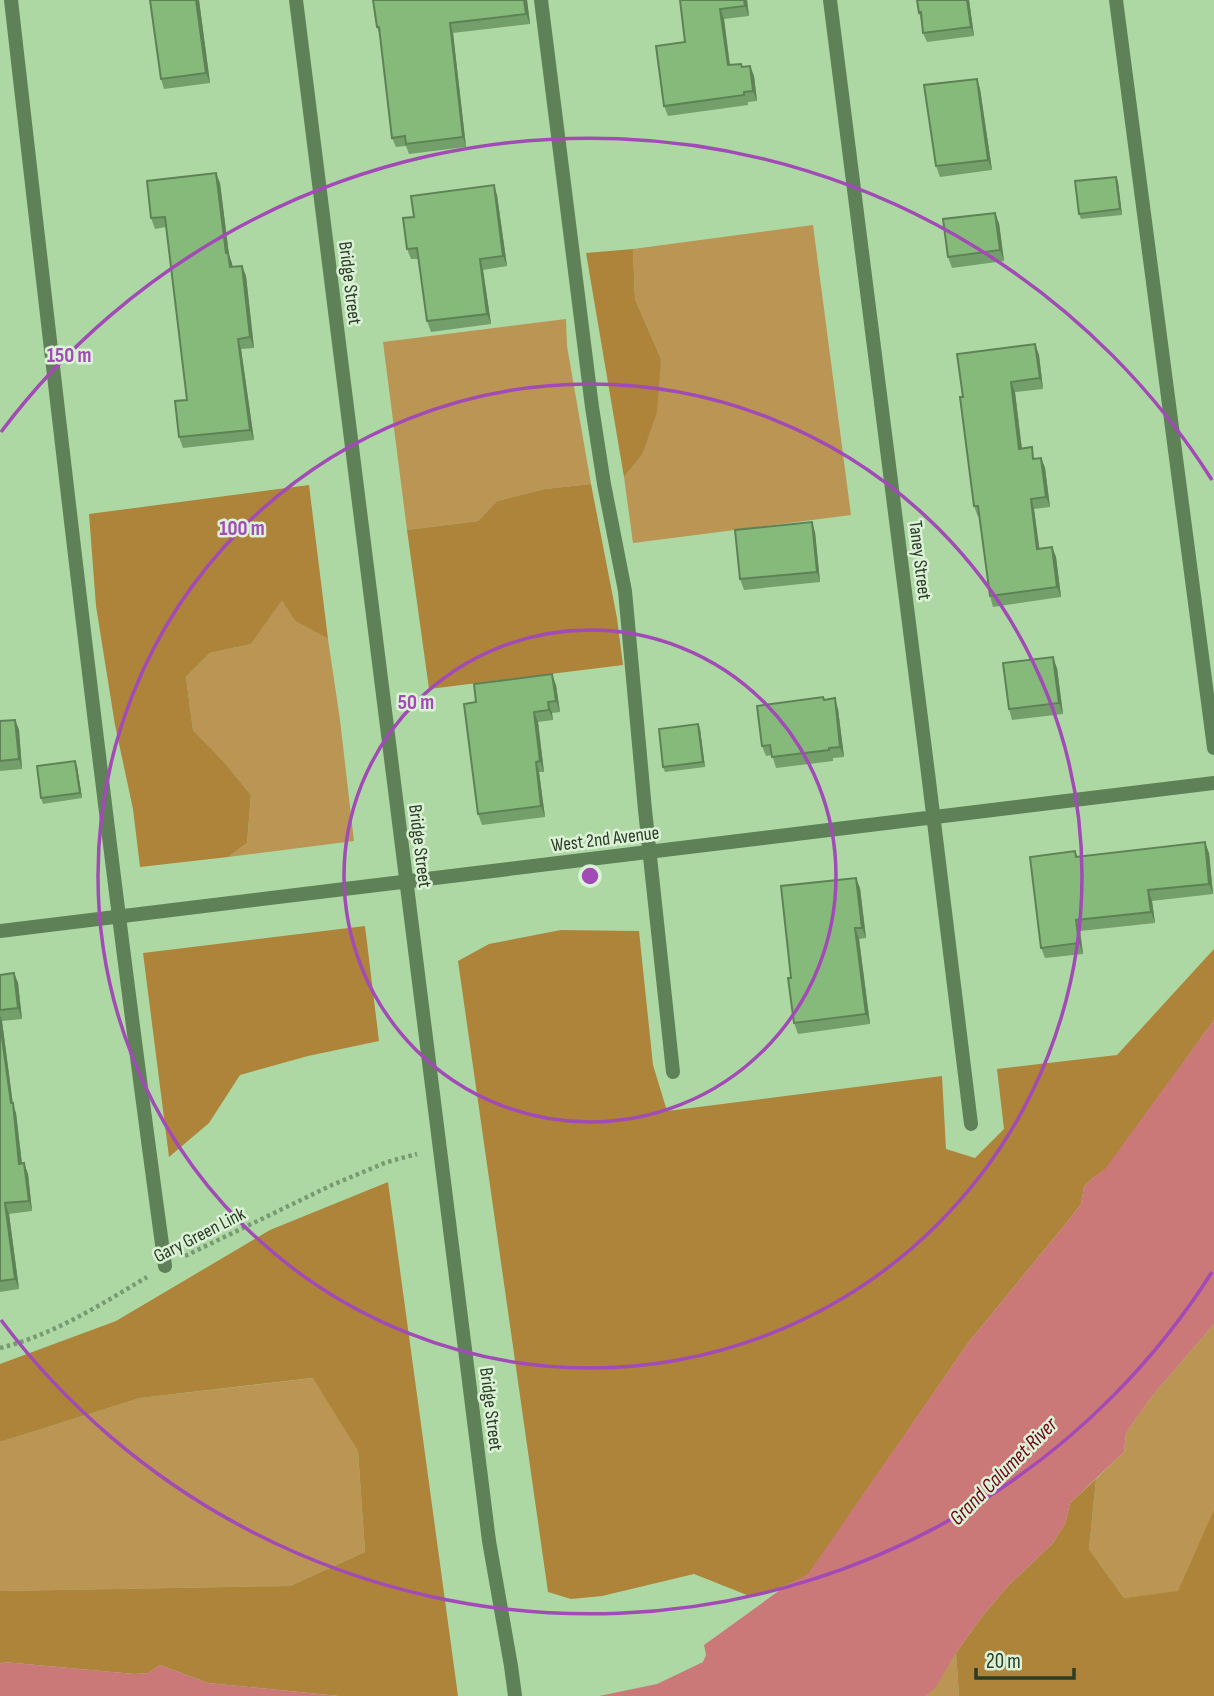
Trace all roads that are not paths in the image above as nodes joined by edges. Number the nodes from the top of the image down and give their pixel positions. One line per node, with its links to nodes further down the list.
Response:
1 (11, 0): 11 (street)
2 (296, 0): 10 (street, Bridge Street)
3 (541, 0): 9 (street)
4 (830, 0): 8 (street, Taney Street)
5 (1116, 0): 6 (street)
6 (1214, 748)
7 (1214, 783): 8 (street, West 2nd Avenue)
8 (934, 817): 9 (street, West 2nd Avenue); 14 (street, Taney Street)
9 (650, 852): 10 (street, West 2nd Avenue); 13 (street)
10 (407, 881): 11 (street, West 2nd Avenue); 16 (street, Bridge Street)
11 (118, 916): 12 (street, West 2nd Avenue); 15 (street)
12 (0, 931)
13 (673, 1072)
14 (971, 1124)
15 (165, 1266)
16 (514, 1696)

